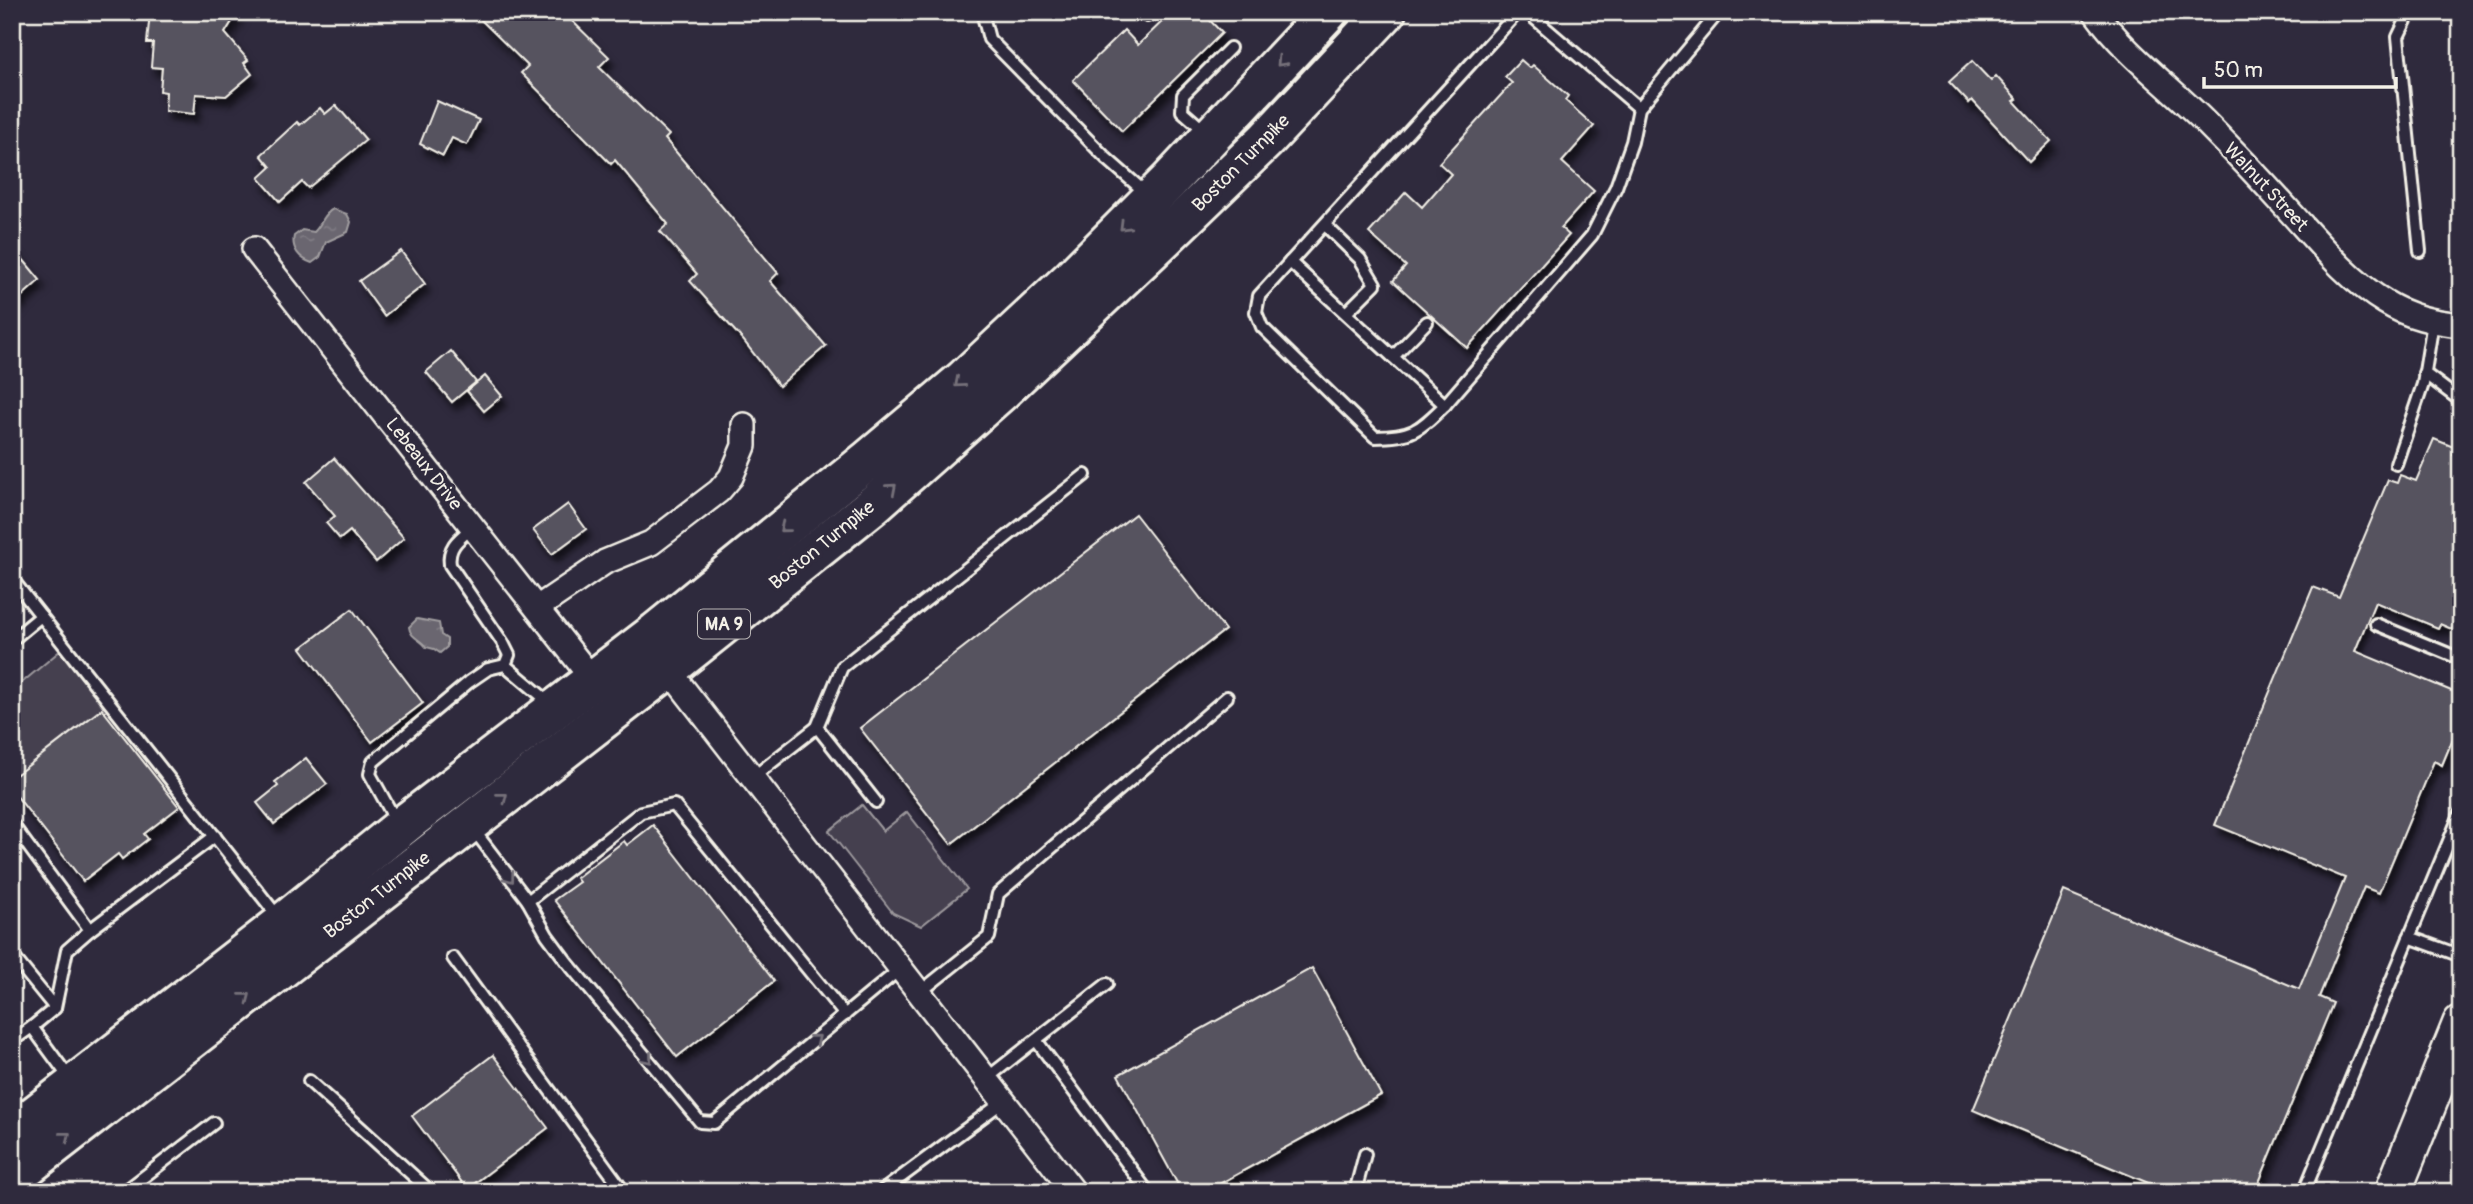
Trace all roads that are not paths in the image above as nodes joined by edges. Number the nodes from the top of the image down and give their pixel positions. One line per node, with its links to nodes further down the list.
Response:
1 (987, 12): 12 (lane)
2 (1328, 12): 11 (highway, Boston Turnpike / MA 9, one-way to 11)
3 (1386, 12): 36 (highway, Boston Turnpike / MA 9, one-way to 3)
4 (1518, 12): 13 (lane)
5 (1527, 12): 10 (lane)
6 (1718, 12): 10 (lane)
7 (2095, 12): 18 (street, Walnut Street)
8 (2410, 12): 15 (lane)
9 (1230, 48): 11 (lane)
10 (1639, 108): 24 (lane)
11 (1211, 137): 12 (highway, Boston Turnpike / MA 9)
12 (1152, 198): 37 (highway, Boston Turnpike / MA 9, one-way to 37)
13 (1325, 225): 16 (lane); 17 (lane)
14 (254, 249): 28 (street, Lebeaux Drive)
15 (2420, 251)
16 (1290, 262): 17 (lane); 24 (lane)
17 (1346, 313): 21 (lane)
18 (2433, 321): 20 (street, Walnut Street); 22 (lane)
19 (1427, 322): 21 (lane)
20 (2461, 325)
21 (1393, 357): 24 (lane)
22 (2424, 373): 23 (lane); 26 (lane)
23 (2461, 401)
24 (1445, 405)
25 (744, 425): 30 (street)
26 (2396, 464)
27 (1085, 475): 40 (lane)
28 (473, 527): 30 (street, Lebeaux Drive); 35 (lane)
29 (12, 579): 31 (lane)
30 (537, 608): 37 (street, Lebeaux Drive)
31 (41, 616): 33 (lane); 47 (lane)
32 (2376, 624): 34 (lane)
33 (12, 639)
34 (2461, 659)
35 (505, 665): 39 (lane); 46 (lane)
36 (668, 669): 41 (street); 45 (highway, Boston Turnpike / MA 9, one-way to 36)
37 (593, 680): 39 (highway, Boston Turnpike / MA 9)
38 (1227, 697): 57 (lane)
39 (556, 709): 46 (highway, Boston Turnpike / MA 9)
40 (817, 727): 41 (lane); 42 (lane)
41 (752, 778): 55 (street)
42 (876, 802)
43 (2461, 812): 51 (lane)
44 (12, 824): 50 (lane)
45 (469, 824): 48 (lane, one-way to 48); 71 (highway, Boston Turnpike / MA 9, one-way to 45)
46 (400, 828): 49 (highway, Boston Turnpike / MA 9)
47 (215, 836): 49 (lane); 50 (lane)
48 (528, 901): 59 (lane); 59 (lane, one-way to 59)
49 (283, 923): 66 (highway, Boston Turnpike / MA 9)
50 (90, 930): 58 (lane)
51 (2409, 937): 53 (lane); 79 (lane)
52 (12, 955): 58 (lane)
53 (2461, 956)
54 (453, 958): 74 (lane)
55 (900, 969): 57 (street); 59 (lane)
56 (1108, 984): 62 (lane)
57 (919, 993): 64 (street)
58 (55, 1008): 61 (lane)
59 (845, 1015)
60 (2461, 1023): 80 (main road)
61 (32, 1027): 63 (lane); 66 (lane)
62 (1036, 1040): 64 (lane); 77 (lane)
63 (12, 1041)
64 (986, 1079): 67 (street)
65 (309, 1081): 73 (lane)
66 (75, 1085): 69 (highway, Boston Turnpike / MA 9)
67 (1004, 1101): 75 (lane); 76 (street)
68 (214, 1123): 72 (lane)
69 (12, 1133)
70 (1365, 1154): 78 (lane)
71 (12, 1178)
72 (124, 1192)
73 (431, 1192)
74 (619, 1192)
75 (881, 1192)
76 (1074, 1192)
77 (1148, 1192)
78 (1355, 1192)
79 (2304, 1192)
80 (2393, 1192)

